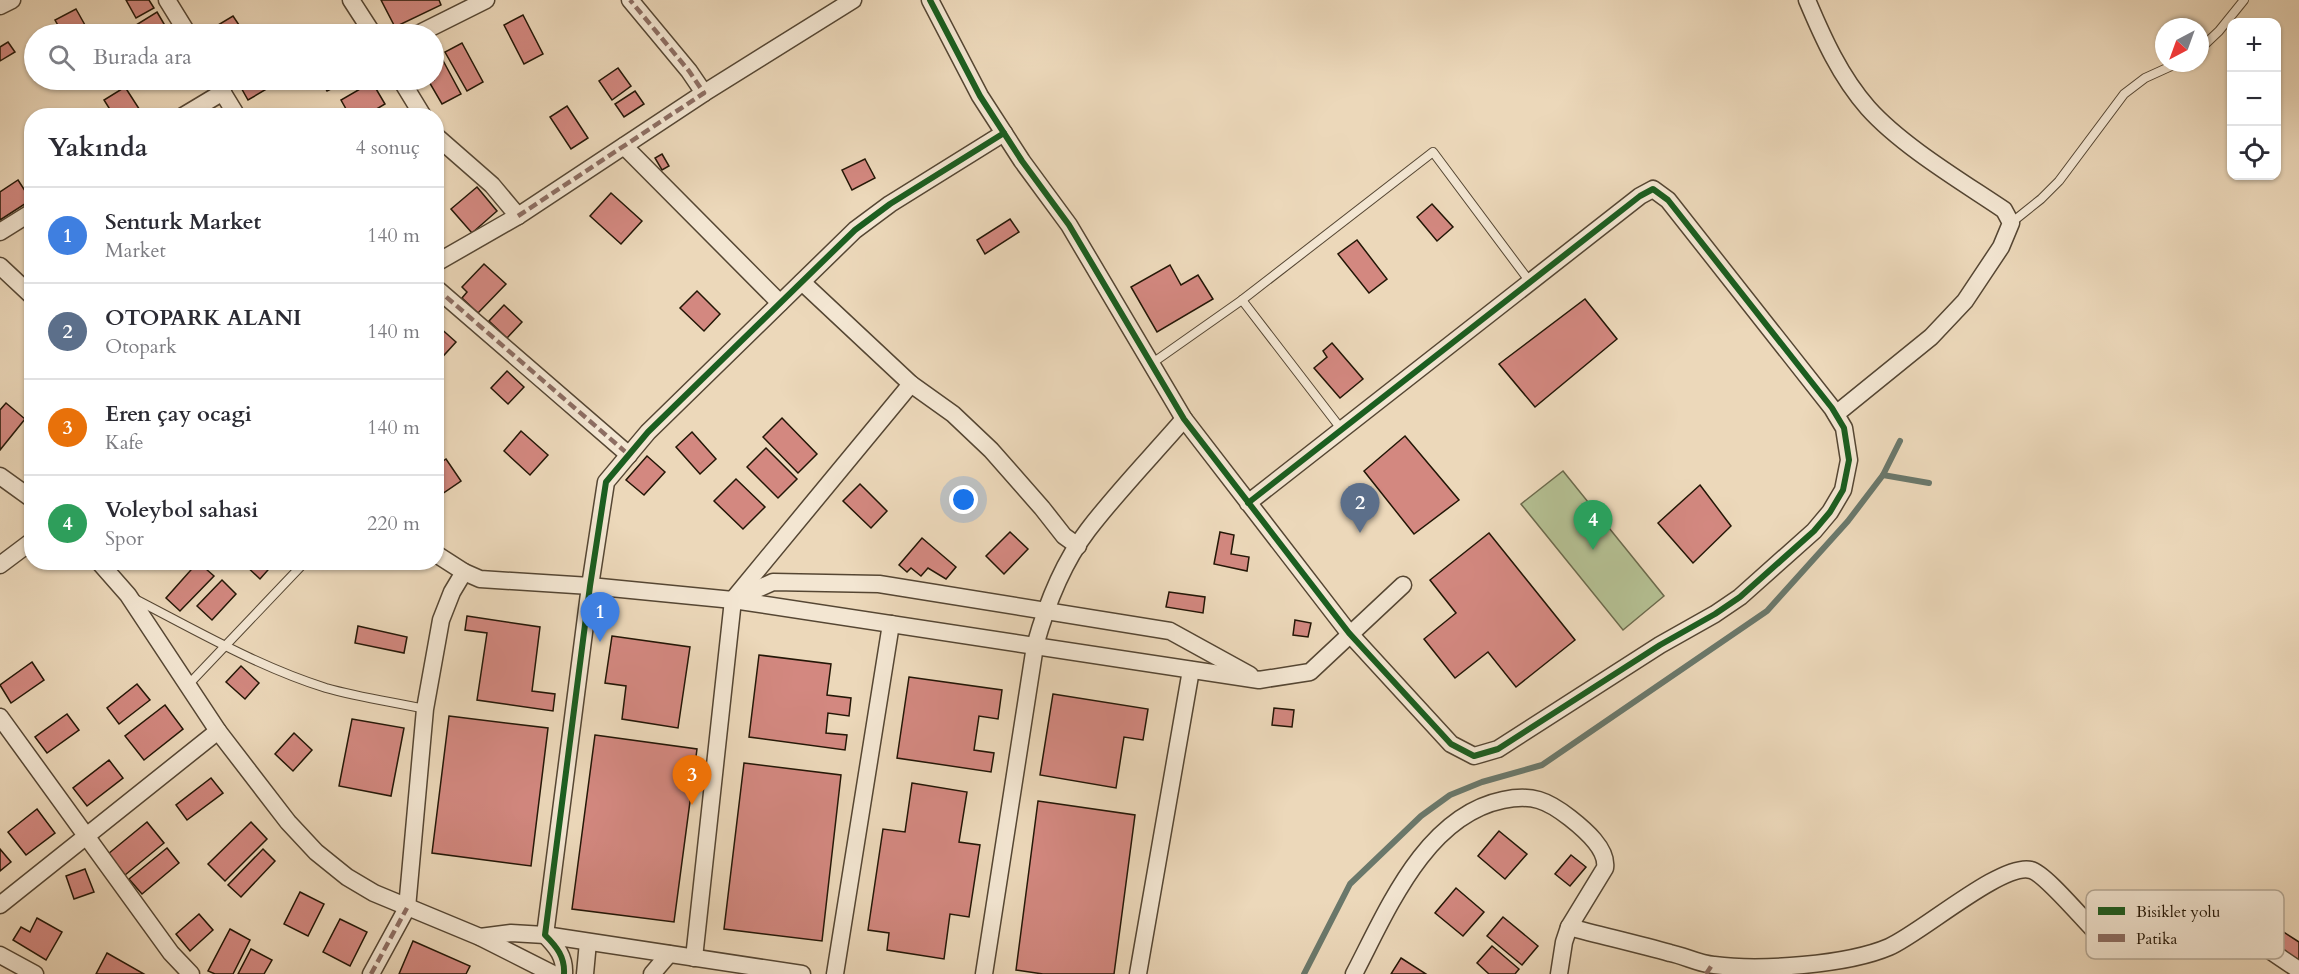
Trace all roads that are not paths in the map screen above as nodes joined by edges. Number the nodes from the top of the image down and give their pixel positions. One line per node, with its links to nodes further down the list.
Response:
1 (12, 0): 10 (street)
2 (167, 0): 11 (street)
3 (351, 0): 12 (street)
4 (486, 0): 13 (street)
5 (630, 0): 19 (street)
6 (854, 0): 19 (street)
7 (930, 0): 23 (street)
8 (1807, 0): 28 (street)
9 (2244, 0): 14 (lane)
10 (0, 6)
11 (182, 24)
12 (367, 24)
13 (438, 24)
14 (2209, 40)
15 (2158, 72): 28 (lane)
16 (214, 90): 20 (street)
17 (221, 90): 21 (street)
18 (407, 90): 22 (street)
19 (704, 93): 25 (street)
20 (193, 108)
21 (232, 108)
22 (418, 108)
23 (1004, 133): 32 (street); 38 (street)
24 (444, 143): 26 (street)
25 (624, 146): 26 (street); 37 (street)
26 (518, 216): 30 (street)
27 (24, 217): 29 (street)
28 (2011, 223): 40 (street)
29 (0, 232)
30 (444, 258)
31 (0, 266): 34 (street)
32 (802, 282): 37 (street); 39 (street)
33 (1530, 282): 36 (lane); 40 (street); 42 (street)
34 (24, 288)
35 (444, 295): 43 (street)
36 (1242, 300): 38 (lane); 42 (lane)
37 (780, 303): 43 (street)
38 (1151, 364): 41 (street)
39 (911, 384): 47 (street); 57 (street)
40 (1836, 414): 60 (street)
41 (1184, 419): 46 (street); 47 (street)
42 (1341, 430): 46 (street)
43 (629, 455): 55 (street)
44 (0, 476): 45 (street)
45 (24, 493)
46 (1248, 503): 60 (street)
47 (1078, 546): 58 (street)
48 (24, 547): 50 (street)
49 (444, 559): 53 (street)
50 (0, 565)
51 (106, 570): 56 (street)
52 (297, 570): 61 (lane)
53 (464, 572): 55 (street); 66 (street)
54 (1403, 585): 60 (street)
55 (590, 586): 57 (street); 74 (street)
56 (128, 595): 61 (lane); 65 (street)
57 (733, 600): 58 (street); 59 (street); 79 (street)
58 (1045, 610): 62 (street); 64 (street)
59 (891, 624): 62 (street); 90 (street)
60 (1350, 633): 64 (street)
61 (226, 646): 65 (lane); 66 (lane)
62 (1035, 646): 63 (street); 91 (street)
63 (1191, 670): 64 (street); 92 (street)
64 (1259, 680)
65 (188, 685): 68 (street)
66 (424, 709): 71 (street)
67 (0, 717): 69 (street)
68 (218, 731): 69 (street); 71 (street)
69 (86, 836): 70 (street); 83 (street)
70 (0, 905)
71 (407, 908): 75 (street); 84 (street)
72 (2086, 921): 73 (street)
73 (1569, 927): 93 (street); 94 (street)
74 (545, 935): 75 (street); 76 (street); 86 (street)
75 (480, 937): 85 (street)
76 (588, 942): 77 (street); 87 (street)
77 (669, 954): 79 (street); 88 (street)
78 (0, 955): 82 (street)
79 (694, 958): 89 (street)
80 (2281, 959): 81 (street)
81 (2299, 970)
82 (34, 974)
83 (191, 974)
84 (370, 974)
85 (553, 974)
86 (564, 974)
87 (585, 974)
88 (652, 974)
89 (802, 974)
90 (835, 974)
91 (984, 974)
92 (1138, 974)
93 (1354, 974)
94 (1559, 974)

